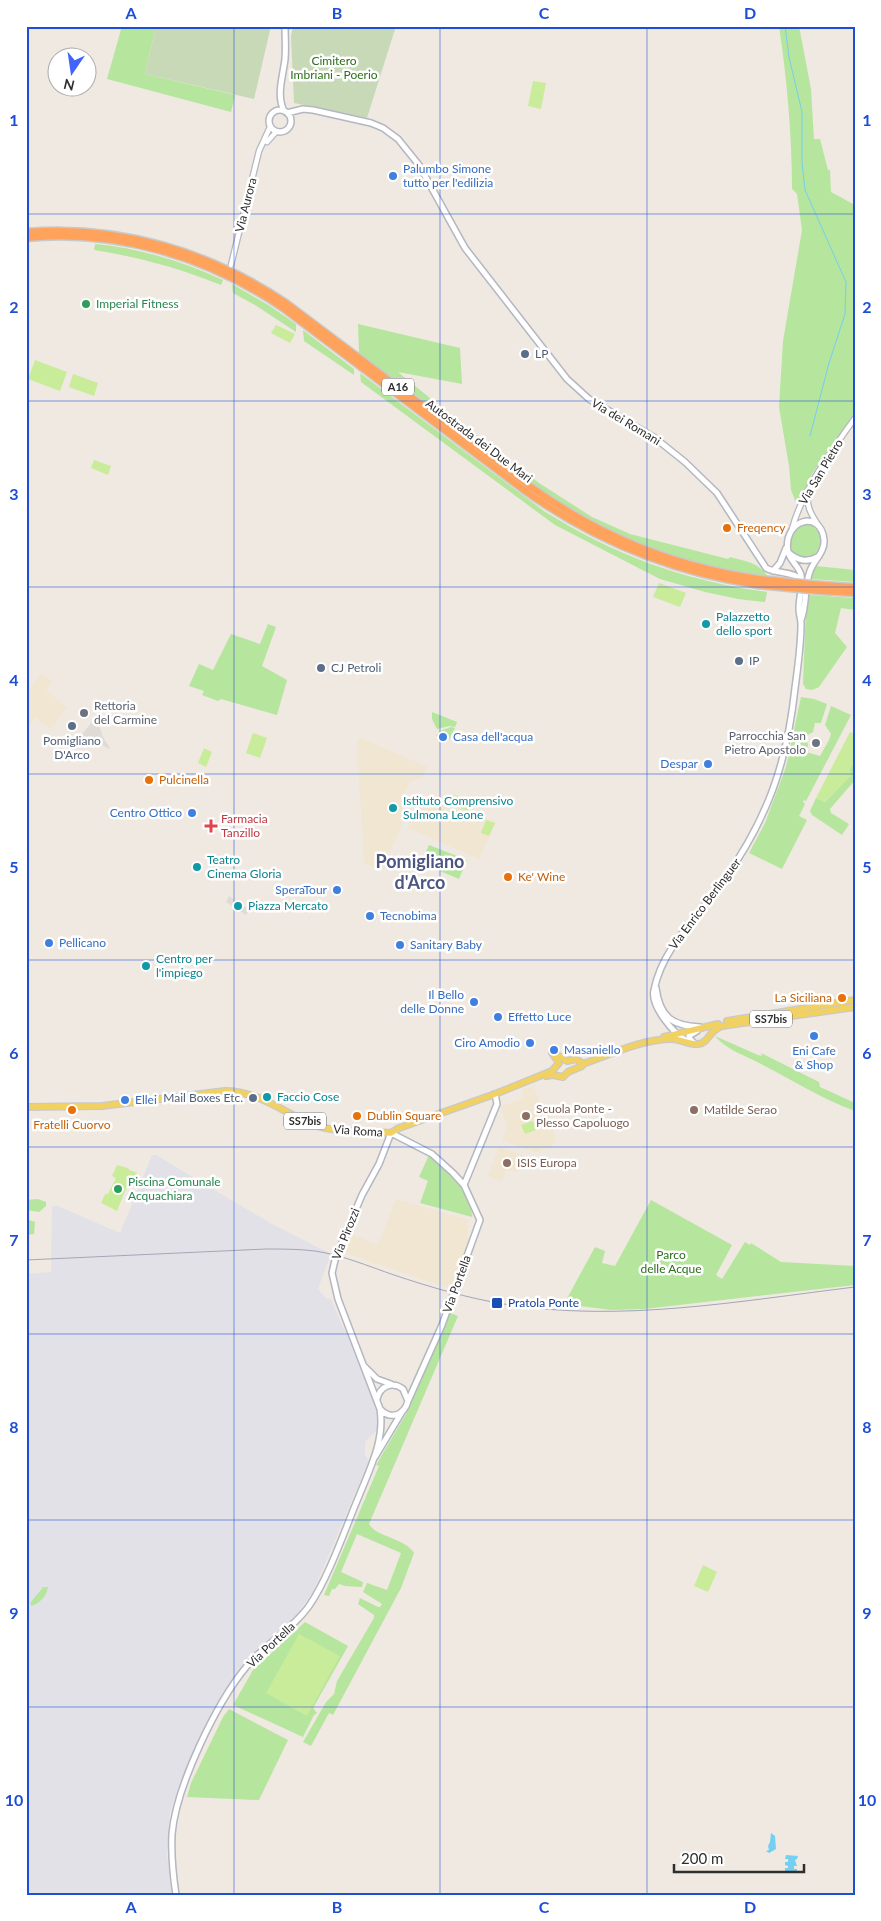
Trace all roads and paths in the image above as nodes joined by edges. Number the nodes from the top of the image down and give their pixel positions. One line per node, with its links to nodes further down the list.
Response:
1 (285, 26): 2 (main road)
2 (280, 88): 4 (main road); 5 (main road)
3 (308, 110): 5 (main road); 6 (main road); 19 (main road, Via dei Romani)
4 (275, 112): 5 (main road); 7 (main road)
5 (285, 112): 6 (main road)
6 (291, 121): 8 (main road)
7 (270, 127): 8 (main road); 9 (street, Via Aurora)
8 (276, 132): 9 (street, Via Aurora)
9 (262, 146): 12 (street, Via Aurora)
10 (26, 232): 22 (highway, Autostrada dei Due Mari / A16, bridge)
11 (26, 238): 22 (highway, Autostrada dei Due Mari / A16, bridge)
12 (231, 265)
13 (855, 418): 14 (street, Via San Pietro)
14 (808, 492): 15 (street); 16 (street, Via San Pietro)
15 (819, 527): 16 (main road); 18 (main road)
16 (792, 529): 17 (main road)
17 (787, 550): 18 (main road); 19 (main road); 20 (main road)
18 (819, 556): 24 (main road, Via Enrico Berlinguer)
19 (773, 571): 20 (main road)
20 (801, 579): 24 (main road, Via Enrico Berlinguer)
21 (855, 587): 22 (highway, Autostrada dei Due Mari / A16)
22 (821, 588): 23 (highway, Autostrada dei Due Mari / A16)
23 (855, 593)
24 (801, 622): 25 (main road, Via Enrico Berlinguer)
25 (656, 985): 28 (main road, Via Enrico Berlinguer); 29 (main road)
26 (855, 1000): 29 (main road, SS7bis)
27 (855, 1007): 33 (main road, SS7bis)
28 (668, 1022): 30 (main road, Via Enrico Berlinguer); 31 (main road)
29 (702, 1028): 30 (main road, SS7bis); 33 (main road)
30 (677, 1033): 31 (main road, SS7bis); 33 (main road, Via Enrico Berlinguer)
31 (667, 1036): 32 (main road, SS7bis)
32 (655, 1041): 33 (main road, SS7bis); 34 (main road, SS7bis)
33 (692, 1043)
34 (582, 1064): 35 (main road, SS7bis); 35 (main road, SS7bis)
35 (539, 1077): 36 (main road, Via Roma / SS7bis)
36 (495, 1094): 38 (main road, Via Roma / SS7bis); 39 (main road)
37 (26, 1107): 38 (main road, Via Roma / SS7bis)
38 (391, 1133): 39 (main road); 40 (main road, Via Pirozzi)
39 (464, 1185): 43 (main road, Via Portella)
40 (364, 1366): 41 (main road); 42 (main road, Via Portella)
41 (394, 1385): 42 (main road); 43 (main road)
42 (377, 1399): 44 (main road, Via Portella)
43 (408, 1401): 45 (main road, Via Portella)
44 (380, 1409): 45 (main road); 46 (main road, Via Portella)
45 (403, 1412): 46 (main road, Via Portella)
46 (375, 1457): 47 (main road, Via Portella)
47 (176, 1895)

